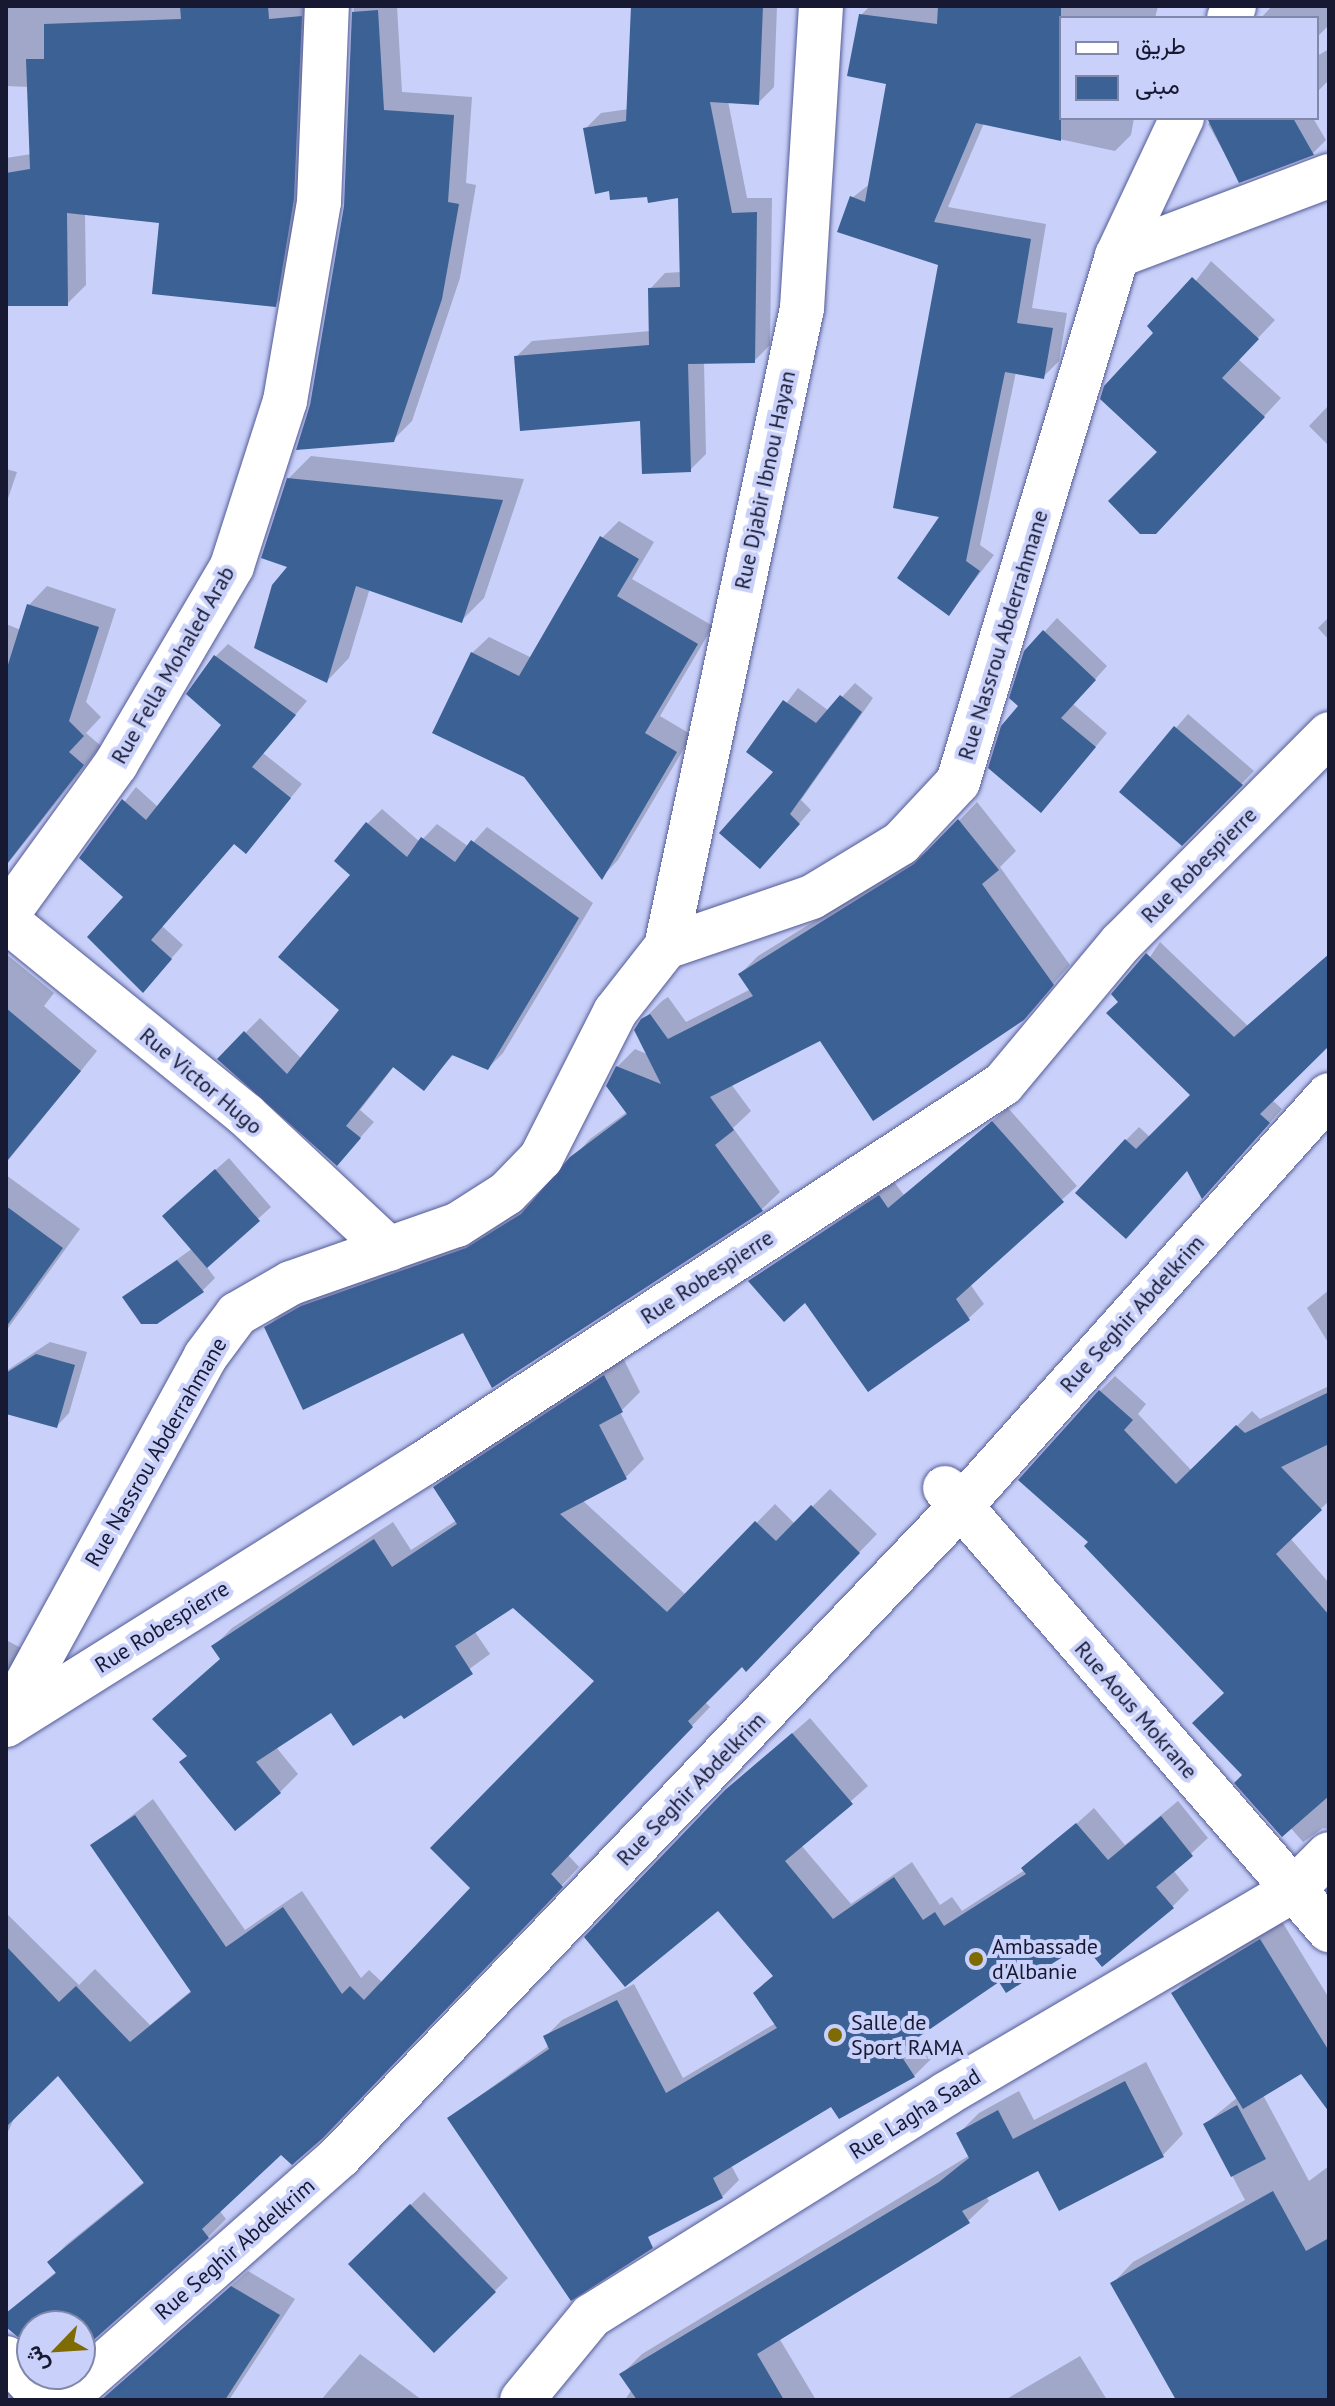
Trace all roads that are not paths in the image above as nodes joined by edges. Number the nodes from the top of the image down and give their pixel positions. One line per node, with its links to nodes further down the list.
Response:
1 (327, 6): 7 (street, Rue Fella Mohaled Arab)
2 (821, 6): 8 (street, Rue Djabir Ibnou Hayan)
3 (1181, 120): 5 (street, Rue Nassrou Abderrahmane)
4 (1329, 176): 5 (street)
5 (1117, 256): 8 (street, Rue Nassrou Abderrahmane)
6 (1329, 734): 12 (street, Rue Robespierre)
7 (6, 918): 10 (street, Rue Victor Hugo)
8 (666, 947): 10 (street, Rue Nassrou Abderrahmane)
9 (1329, 1095): 11 (street, Rue Seghir Abdelkrim)
10 (389, 1249): 12 (street, Rue Nassrou Abderrahmane)
11 (952, 1497): 14 (street, Rue Aous Mokrane); 16 (street, Rue Seghir Abdelkrim)
12 (6, 1723)
13 (1329, 1854): 14 (street, Rue Lagha Saad)
14 (1292, 1891): 15 (street, Rue Aous Mokrane); 17 (street, Rue Lagha Saad)
15 (1329, 1930)
16 (6, 2358)
17 (522, 2400)

